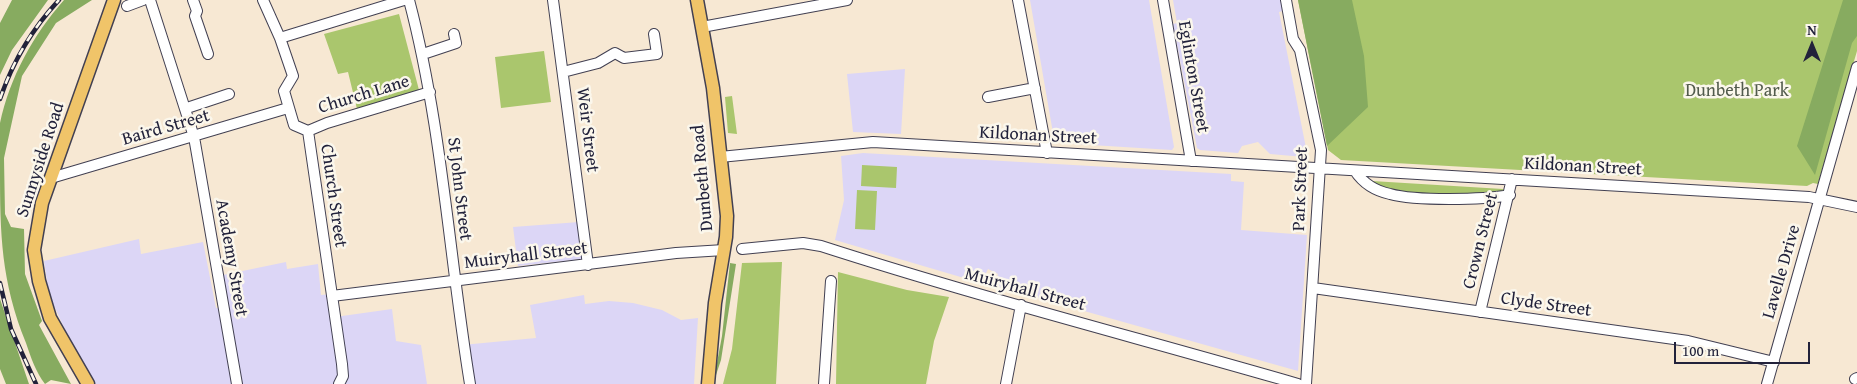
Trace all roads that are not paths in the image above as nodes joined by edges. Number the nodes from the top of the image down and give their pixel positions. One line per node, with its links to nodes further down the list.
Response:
1 (114, 0): 36 (main road, Sunnyside Road)
2 (143, 0): 14 (street)
3 (150, 0): 27 (street, Academy Street)
4 (193, 0): 19 (street)
5 (262, 0): 18 (street, Church Street)
6 (404, 0): 18 (street)
7 (409, 0): 20 (street, St John Street)
8 (552, 0): 22 (street, Weir Street)
9 (697, 0): 15 (main road, Dunbeth Road)
10 (847, 0): 15 (street)
11 (1018, 0): 23 (street)
12 (1163, 0): 33 (street, Eglinton Street)
13 (1286, 0): 34 (street, Park Street)
14 (127, 6)
15 (702, 27): 32 (main road, Dunbeth Road)
16 (454, 34): 20 (street)
17 (654, 34): 22 (street)
18 (280, 38): 28 (street, Church Street)
19 (208, 54)
20 (423, 54): 24 (street, St John Street)
21 (1857, 68): 39 (street, Lavelle Drive)
22 (564, 72): 43 (street, Weir Street)
23 (1035, 88): 26 (street); 31 (street)
24 (430, 92): 29 (street, Church Lane); 45 (street, St John Street)
25 (229, 94): 27 (street)
26 (988, 98)
27 (187, 108): 30 (street, Academy Street)
28 (288, 108): 29 (street, Church Street); 30 (street, Baird Street)
29 (308, 131): 47 (street, Church Street)
30 (194, 137): 36 (street, Baird Street); 52 (street, Academy Street)
31 (1047, 153): 32 (street, Kildonan Street); 33 (street, Kildonan Street)
32 (720, 157): 42 (main road, Dunbeth Road)
33 (1191, 161): 34 (street, Kildonan Street)
34 (1320, 169): 35 (street, Kildonan Street); 46 (street, Park Street)
35 (1356, 170): 37 (street, Kildonan Street); 38 (street, Kildonan Street)
36 (52, 178): 51 (main road, Sunnyside Road)
37 (1512, 179): 38 (street, Crown Street); 39 (street, Kildonan Street)
38 (1510, 195): 49 (street, Crown Street)
39 (1820, 198): 40 (street, Kildonan Street); 50 (street, Lavelle Drive)
40 (1857, 207)
41 (742, 249): 48 (street, Muiryhall Street)
42 (724, 250): 43 (street, Muiryhall Street); 55 (main road, Dunbeth Road)
43 (588, 265): 45 (street, Muiryhall Street)
44 (830, 281): 56 (street)
45 (454, 282): 47 (street, Muiryhall Street); 54 (street, St John Street)
46 (1313, 288): 49 (street, Clyde Street); 59 (street, Park Street)
47 (332, 296): 53 (street, Church Street)
48 (1021, 305): 57 (street); 58 (street, Muiryhall Street)
49 (1480, 312): 50 (street, Clyde Street)
50 (1774, 362): 60 (street, Lavelle Drive)
51 (88, 384)
52 (237, 384)
53 (339, 384)
54 (470, 384)
55 (708, 384)
56 (824, 384)
57 (1006, 384)
58 (1298, 384)
59 (1306, 384)
60 (1767, 384)

